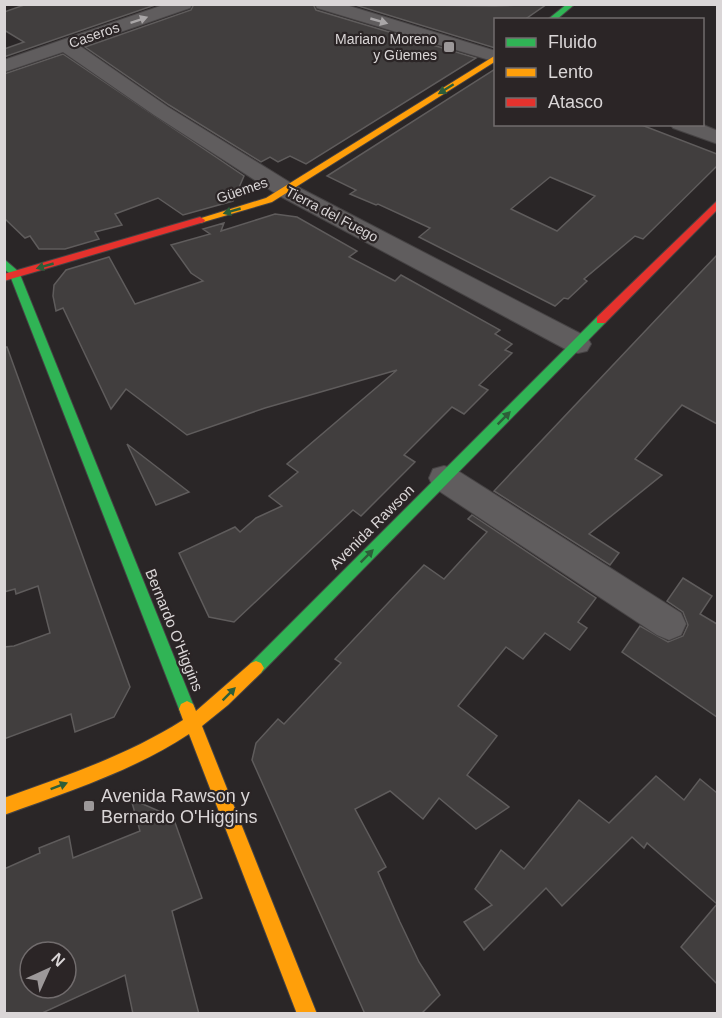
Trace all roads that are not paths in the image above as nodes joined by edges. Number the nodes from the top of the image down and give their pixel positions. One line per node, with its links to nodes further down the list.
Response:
1 (184, 4): 5 (street, Caseros, one-way to 1)
2 (323, 4): 6 (street, one-way to 6)
3 (572, 4): 4 (main road)
4 (553, 18)
5 (66, 45): 8 (street, Caseros); 11 (street, Tierra del Fuego)
6 (494, 57)
7 (494, 58): 11 (main road, Güemes, one-way to 11)
8 (4, 66)
9 (685, 126): 10 (street)
10 (717, 138)
11 (286, 190): 14 (main road, Güemes, one-way to 14); 15 (street, Tierra del Fuego)
12 (717, 203): 15 (main road, Avenida Rawson)
13 (4, 262): 14 (main road, Bernardo O'Higgins)
14 (10, 277): 18 (main road, Bernardo O'Higgins)
15 (578, 344): 16 (main road, Avenida Rawson, one-way to 15)
16 (444, 478): 17 (street); 18 (main road, Avenida Rawson, one-way to 16)
17 (669, 624)
18 (193, 724): 19 (main road, Avenida Rawson, one-way to 18); 20 (main road, Bernardo O'Higgins)
19 (4, 807)
20 (307, 1014)

